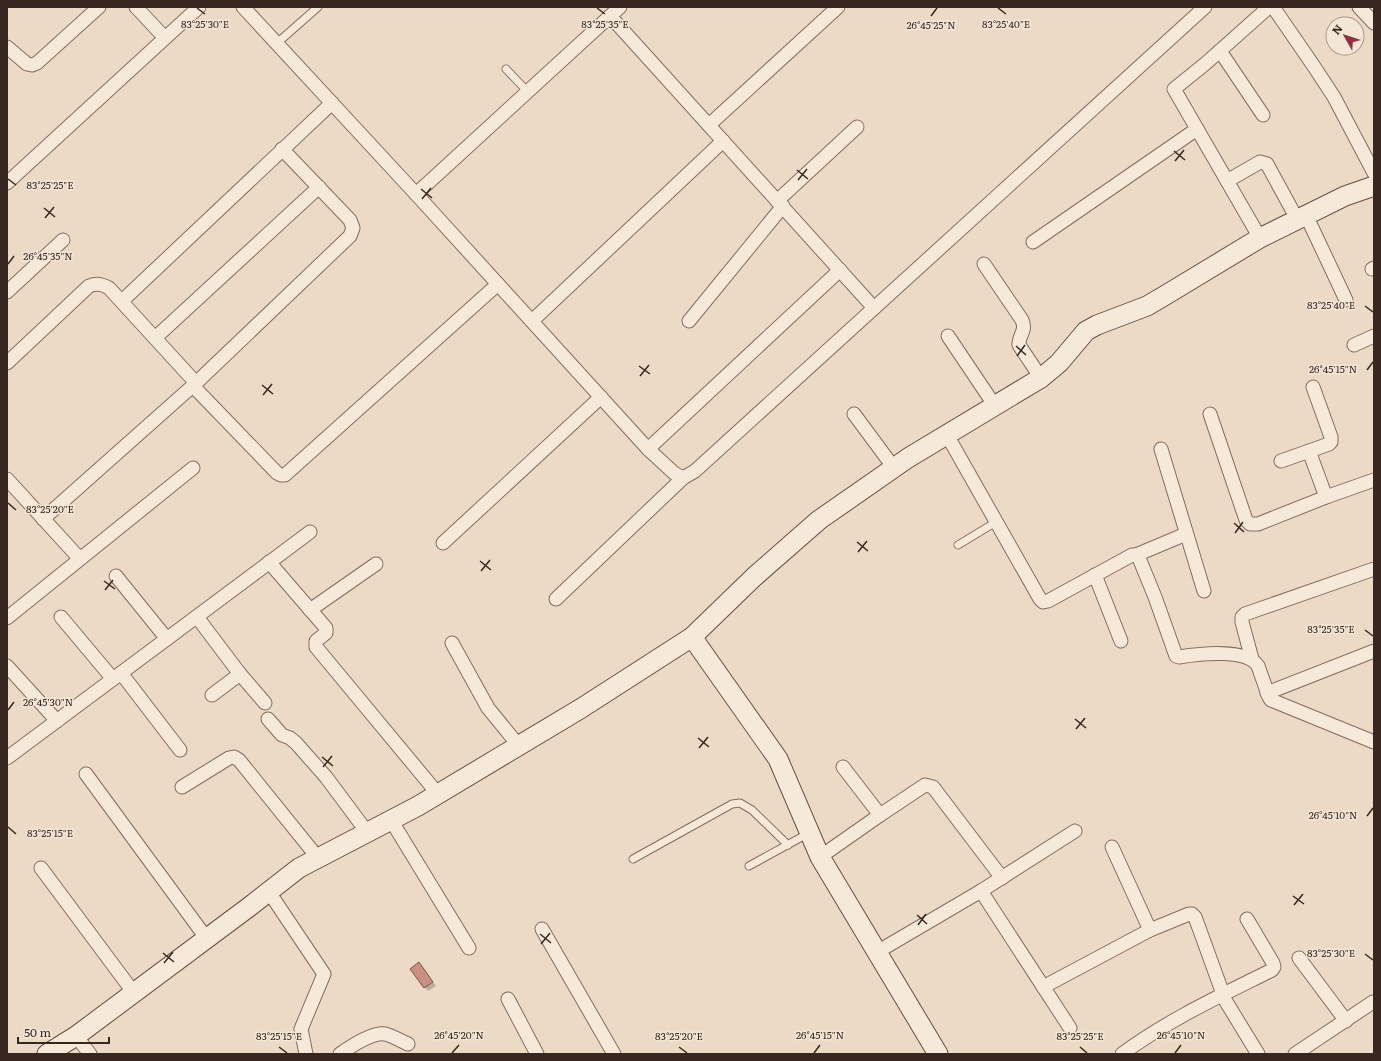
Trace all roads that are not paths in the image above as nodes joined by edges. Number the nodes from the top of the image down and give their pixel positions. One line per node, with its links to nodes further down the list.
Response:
1 (99, 7): 16 (street)
2 (136, 7): 14 (street)
3 (199, 7): 14 (street)
4 (243, 7): 15 (street)
5 (318, 7): 15 (lane)
6 (620, 7): 12 (street)
7 (838, 7): 22 (street)
8 (1205, 7): 44 (street)
9 (1269, 7): 17 (street)
10 (1273, 7): 27 (street)
11 (1359, 7): 13 (street)
12 (610, 16): 19 (street); 22 (street)
13 (1374, 23)
14 (165, 38): 29 (street)
15 (276, 44): 20 (street)
16 (7, 47)
17 (1220, 51): 21 (street); 24 (street)
18 (506, 69): 19 (lane)
19 (528, 92): 32 (street)
20 (332, 103): 26 (street); 32 (street)
21 (1263, 115)
22 (709, 125): 25 (street)
23 (857, 127): 33 (street)
24 (1198, 129): 28 (street); 37 (street)
25 (723, 141): 33 (street); 45 (street)
26 (282, 149): 31 (street); 43 (street)
27 (1374, 173)
28 (1227, 181): 34 (street); 35 (street)
29 (7, 183)
30 (1374, 186): 34 (street)
31 (319, 188): 49 (street); 53 (street)
32 (416, 194): 40 (street)
33 (780, 203): 39 (street); 46 (street)
34 (1302, 217): 35 (street); 42 (street)
35 (1260, 238): 52 (street)
36 (63, 240): 41 (street)
37 (1033, 242)
38 (984, 264): 52 (street)
39 (840, 270): 44 (street); 60 (street)
40 (498, 284): 45 (street); 53 (street)
41 (7, 292)
42 (1346, 300)
43 (122, 301): 49 (street); 51 (street)
44 (874, 308): 66 (street)
45 (532, 321): 55 (street)
46 (689, 321)
47 (948, 336): 56 (street)
48 (1374, 337): 50 (street)
49 (155, 338): 53 (street)
50 (1354, 346)
51 (7, 363)
52 (1041, 378): 56 (street)
53 (194, 384): 70 (street)
54 (1313, 387): 62 (street)
55 (601, 397): 60 (street); 74 (street)
56 (995, 406): 59 (street)
57 (854, 414): 65 (street)
58 (1210, 414): 69 (street)
59 (947, 435): 65 (street); 71 (street)
60 (648, 449): 66 (street)
61 (1160, 449): 73 (street)
62 (1308, 451): 63 (street); 69 (street)
63 (1281, 461)
64 (193, 468): 77 (street)
65 (894, 468): 89 (street)
66 (683, 478): 84 (street)
67 (7, 479): 70 (street)
68 (1374, 480): 69 (street)
69 (1326, 497)
70 (43, 519): 77 (street)
71 (996, 522): 75 (lane); 81 (street)
72 (310, 532): 78 (street)
73 (1186, 534): 76 (street); 83 (street)
74 (443, 543)
75 (958, 545)
76 (1136, 555): 81 (street); 94 (street)
77 (80, 559): 88 (street)
78 (269, 562): 85 (street); 87 (street)
79 (376, 564): 85 (street)
80 (1374, 569): 94 (street)
81 (1095, 575): 91 (street)
82 (116, 576): 90 (street)
83 (1204, 591)
84 (556, 599)
85 (310, 610): 110 (street)
86 (61, 617): 97 (street)
87 (197, 617): 90 (street); 96 (street)
88 (7, 618)
89 (692, 637): 104 (street); 115 (street)
90 (167, 639): 97 (street)
91 (1121, 640)
92 (452, 643): 104 (street)
93 (1374, 651): 98 (street)
94 (1252, 659): 98 (street)
95 (7, 666): 102 (street)
96 (240, 674): 99 (street); 100 (street)
97 (117, 676): 102 (street); 105 (street)
98 (1267, 693): 103 (street)
99 (212, 695)
100 (265, 703)
101 (268, 719): 114 (street)
102 (57, 721): 106 (street)
103 (1374, 742)
104 (519, 746): 110 (street)
105 (180, 750)
106 (7, 758)
107 (843, 767): 111 (street)
108 (86, 774): 129 (street)
109 (182, 787): 119 (street)
110 (438, 794): 112 (street)
111 (880, 815): 118 (street); 123 (street)
112 (391, 820): 114 (street); 130 (street)
113 (1075, 831): 123 (street)
114 (367, 832): 119 (street)
115 (810, 832): 116 (lane); 118 (street)
116 (788, 845): 120 (lane); 121 (lane)
117 (1112, 847): 128 (street)
118 (820, 857): 131 (street)
119 (318, 858): 125 (street)
120 (633, 859)
121 (750, 866)
122 (41, 868): 134 (street)
123 (1002, 878): 124 (street)
124 (981, 891): 131 (street); 133 (street)
125 (269, 892): 129 (street); 144 (street)
126 (1247, 919): 135 (street)
127 (542, 929): 147 (street)
128 (1150, 930): 133 (street); 135 (street)
129 (207, 939): 134 (street)
130 (469, 948)
131 (877, 952): 148 (street)
132 (1299, 958): 138 (street)
133 (1044, 987): 139 (street)
134 (134, 993): 140 (street)
135 (1222, 995): 149 (street); 150 (street)
136 (508, 999): 146 (street)
137 (1373, 1002): 138 (street)
138 (1346, 1021): 151 (street)
139 (1070, 1028)
140 (76, 1036): 142 (street); 143 (street)
141 (408, 1044): 145 (street)
142 (47, 1054)
143 (90, 1054)
144 (306, 1054)
145 (340, 1054)
146 (537, 1054)
147 (614, 1054)
148 (938, 1054)
149 (1122, 1054)
150 (1258, 1054)
151 (1295, 1054)

